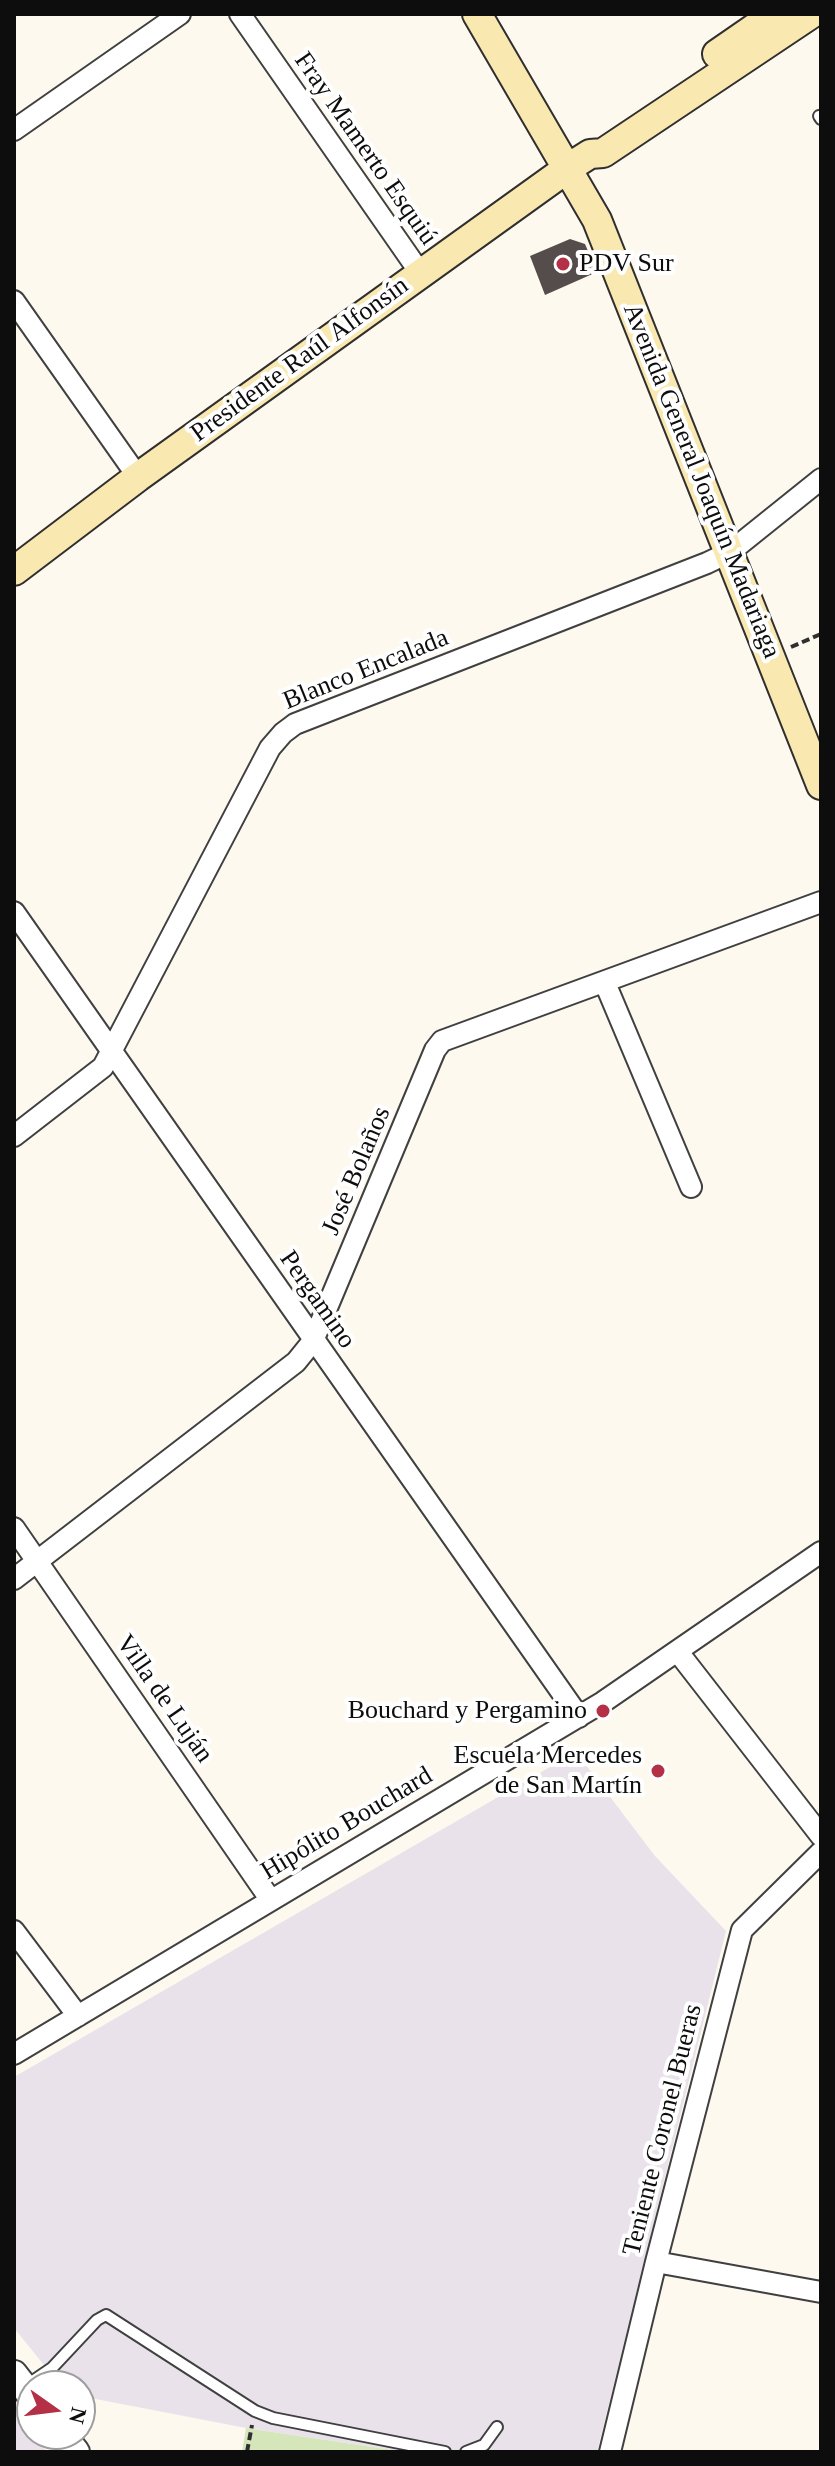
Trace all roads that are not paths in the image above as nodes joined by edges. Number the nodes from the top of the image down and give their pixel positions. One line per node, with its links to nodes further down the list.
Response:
1 (180, 14): 6 (street)
2 (240, 14): 8 (street, Fray Mamerto Esquiú)
3 (477, 14): 7 (main road, Avenida General Joaquín Madariaga)
4 (775, 14): 7 (main road, Presidente Raúl Alfonsín)
5 (811, 14): 7 (main road, Presidente Raúl Alfonsín)
6 (14, 130)
7 (579, 161): 8 (main road, Presidente Raúl Alfonsín); 12 (main road, Avenida General Joaquín Madariaga)
8 (421, 274): 10 (main road, Presidente Raúl Alfonsín)
9 (14, 301): 10 (street)
10 (138, 477): 13 (main road, Presidente Raúl Alfonsín)
11 (821, 479): 12 (street, Blanco Encalada)
12 (730, 552): 14 (main road, Avenida General Joaquín Madariaga); 18 (street, Blanco Encalada)
13 (14, 571)
14 (821, 785)
15 (821, 902): 17 (street, José Bolaños)
16 (14, 912): 18 (street, Pergamino)
17 (605, 983): 20 (street); 21 (street, José Bolaños)
18 (113, 1052): 19 (street, Blanco Encalada); 21 (street, Pergamino)
19 (14, 1136)
20 (691, 1187)
21 (313, 1341): 24 (street, José Bolaños); 27 (street, Pergamino)
22 (14, 1528): 24 (street, Villa de Luján)
23 (821, 1552): 26 (street, Hipólito Bouchard)
24 (38, 1562): 25 (street, José Bolaños); 30 (street, Villa de Luján)
25 (14, 1579)
26 (678, 1652): 27 (street, Hipólito Bouchard); 28 (street)
27 (579, 1717): 30 (street, Hipólito Bouchard)
28 (821, 1836)
29 (821, 1852): 34 (street, Teniente Coronel Bueras)
30 (270, 1899): 32 (street, Hipólito Bouchard)
31 (14, 1931): 32 (street)
32 (78, 2016): 33 (street, Hipólito Bouchard)
33 (14, 2054)
34 (656, 2262): 35 (street); 40 (street, Teniente Coronel Bueras)
35 (821, 2292)
36 (49, 2370): 38 (lane)
37 (497, 2427): 39 (lane)
38 (445, 2452)
39 (466, 2452)
40 (610, 2452)

